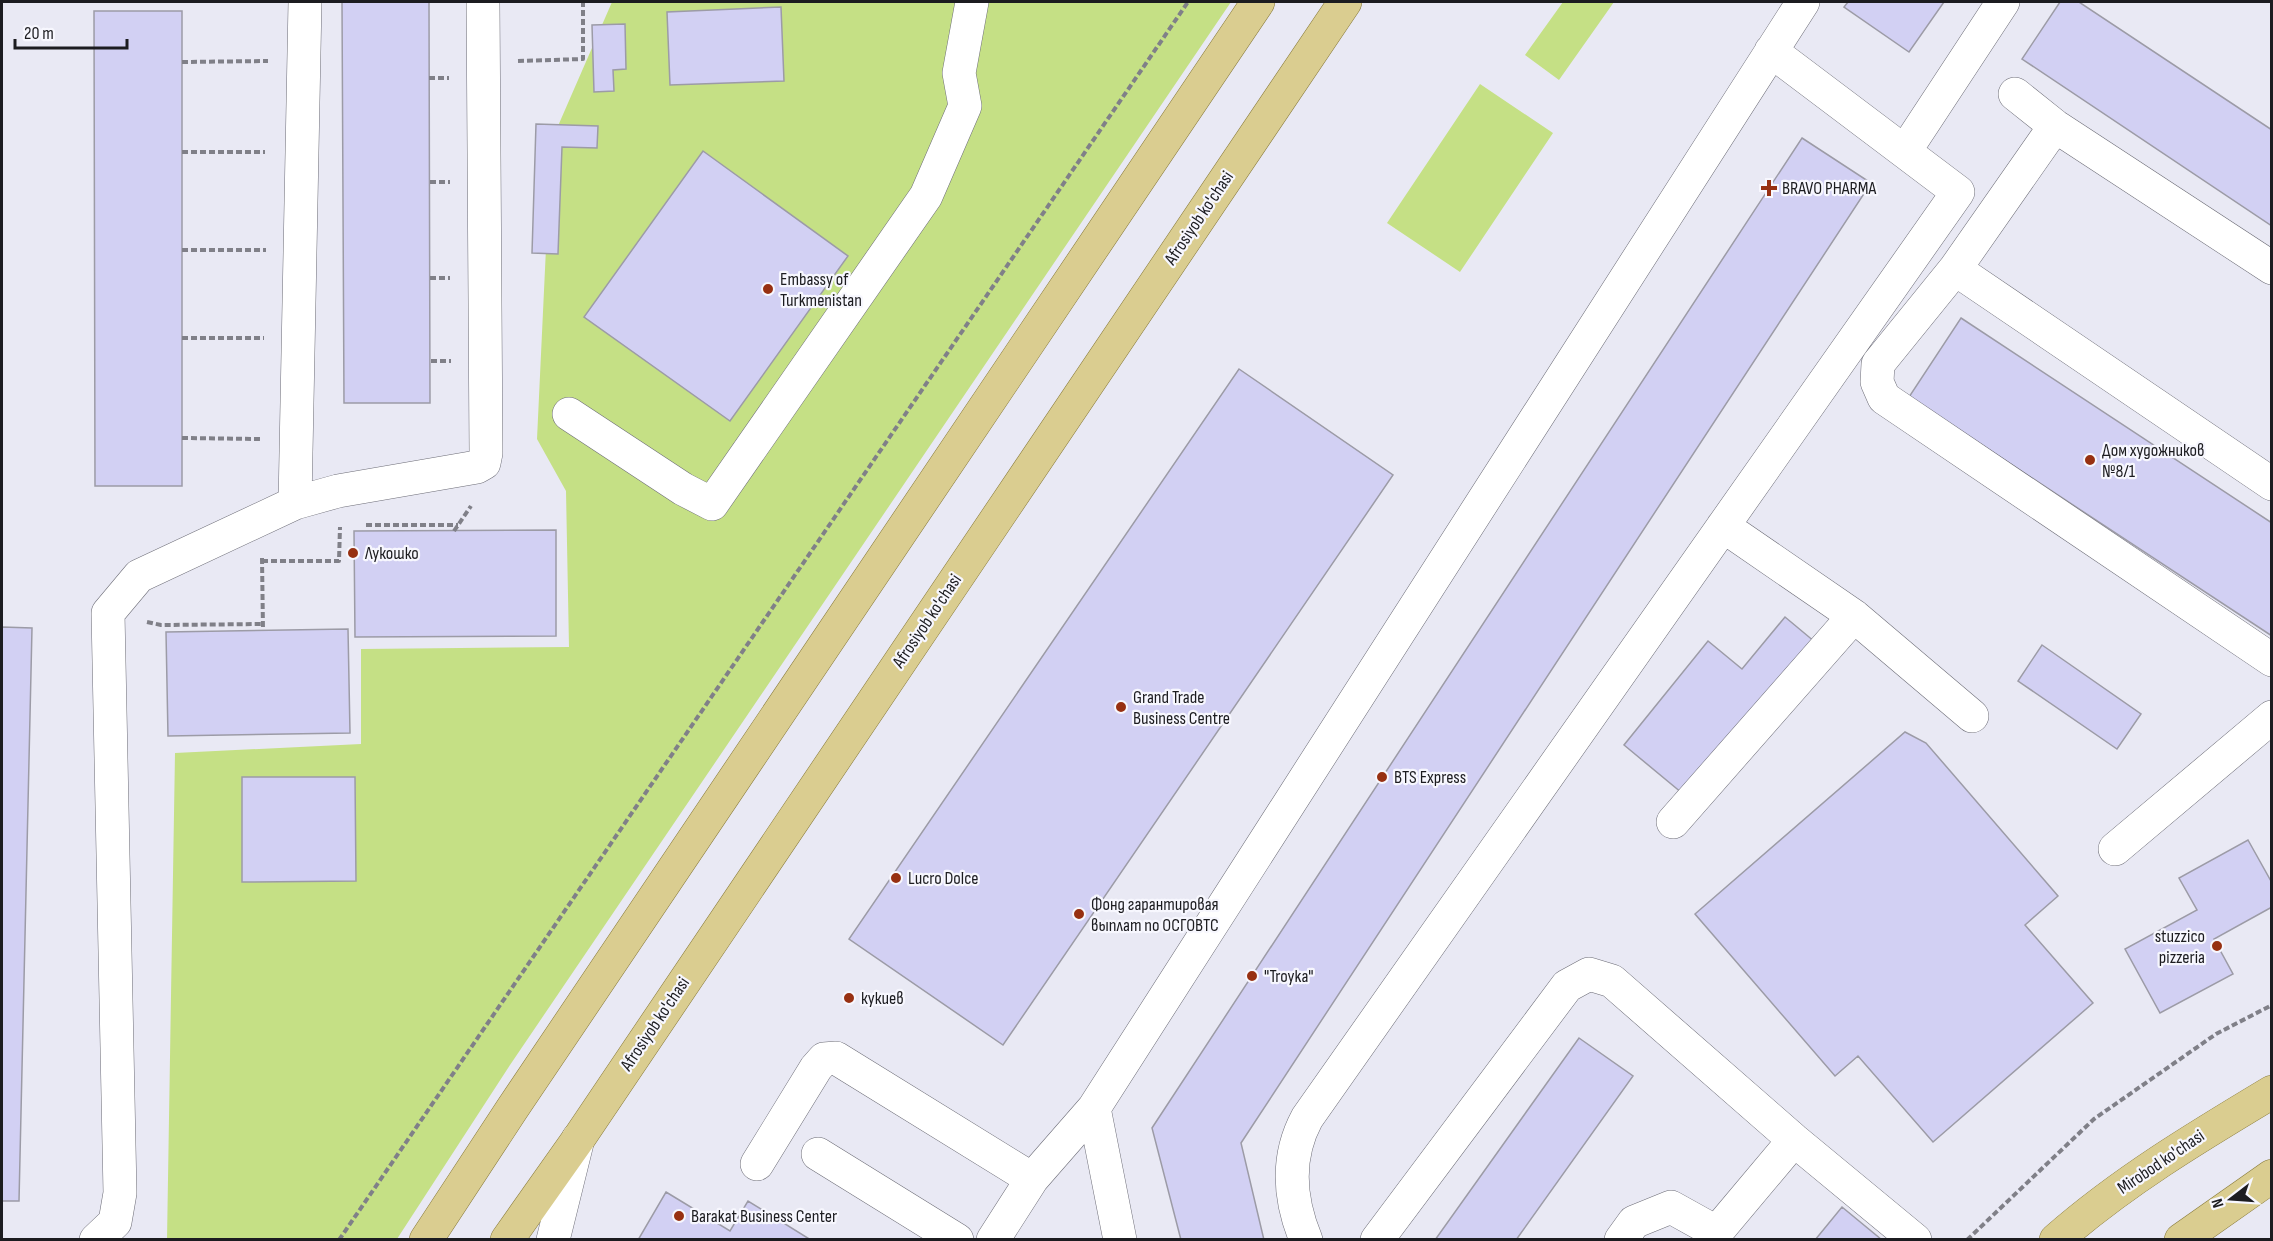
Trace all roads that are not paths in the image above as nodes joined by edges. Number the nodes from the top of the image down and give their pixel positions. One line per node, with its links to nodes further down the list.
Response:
1 (305, 2): 16 (lane)
2 (483, 2): 16 (lane)
3 (969, 2): 14 (lane)
4 (1258, 2): 34 (main road)
5 (1345, 2): 26 (main road, Afrosiyob ko'chasi)
6 (1803, 2): 8 (lane)
7 (2003, 2): 11 (lane)
8 (1771, 51): 11 (lane); 25 (lane)
9 (2014, 94): 10 (lane)
10 (2055, 126): 12 (lane); 13 (lane)
11 (1905, 151): 17 (lane)
12 (2271, 268)
13 (1955, 269): 15 (lane); 19 (lane)
14 (569, 414)
15 (2271, 484)
16 (295, 503): 33 (lane)
17 (1724, 526): 18 (lane); 40 (lane)
18 (1854, 616): 20 (lane); 22 (lane)
19 (2271, 660)
20 (1972, 716)
21 (2271, 717): 23 (lane)
22 (1673, 822)
23 (2115, 849)
24 (2271, 1092): 44 (main road, Mirobod ko'chasi)
25 (1094, 1108): 31 (lane); 39 (lane)
26 (579, 1138): 35 (main road, Afrosiyob ko'chasi); 36 (lane)
27 (1794, 1140): 32 (lane); 41 (lane); 43 (lane)
28 (818, 1154): 37 (lane)
29 (757, 1164): 31 (lane)
30 (2271, 1176): 45 (main road)
31 (1032, 1179): 38 (lane)
32 (1713, 1236): 42 (lane)
33 (96, 1239)
34 (426, 1239)
35 (507, 1239)
36 (553, 1239)
37 (957, 1239)
38 (993, 1239)
39 (1120, 1239)
40 (1306, 1239)
41 (1377, 1239)
42 (1621, 1239)
43 (1915, 1239)
44 (2056, 1239)
45 (2181, 1239)

